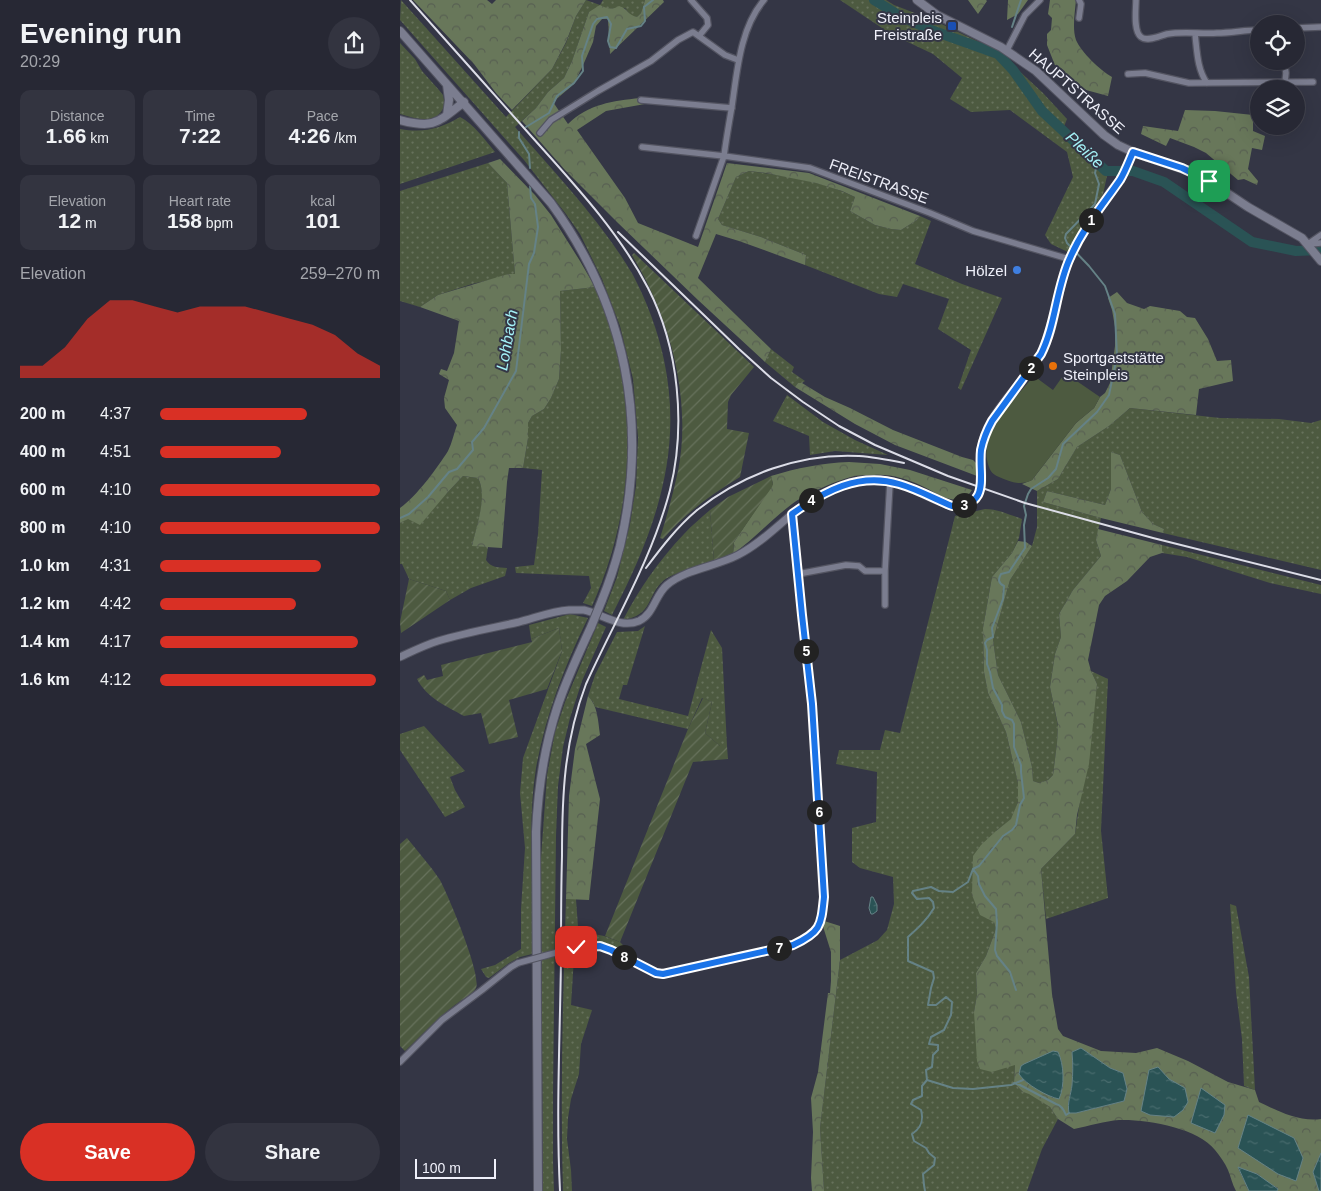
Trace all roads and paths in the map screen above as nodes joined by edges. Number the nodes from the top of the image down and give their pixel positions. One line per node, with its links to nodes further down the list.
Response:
1 (691, 0): 13 (street)
2 (764, 0): 15 (street)
3 (917, 0): 14 (main road, HAUPTSTRASSE)
4 (1040, 0): 14 (street)
5 (1079, 0): 7 (street)
6 (1136, 0): 12 (street)
7 (1079, 18)
8 (1321, 27): 9 (street)
9 (1305, 28)
10 (1250, 30): 12 (street)
11 (400, 31): 19 (main road)
12 (1195, 34): 20 (street)
13 (699, 36): 15 (street); 27 (street)
14 (1007, 50): 29 (main road, HAUPTSTRASSE)
15 (738, 60): 24 (street)
16 (1128, 74): 20 (street)
17 (1250, 82): 20 (street)
18 (1313, 82): 21 (street)
19 (446, 83): 23 (main road); 25 (main road)
20 (1207, 83)
21 (1305, 83)
22 (641, 100): 24 (street)
23 (464, 102): 25 (main road); 44 (main road, bridge)
24 (732, 108): 30 (street)
25 (447, 115): 26 (main road)
26 (400, 120)
27 (540, 133)
28 (642, 147): 30 (street, FREISTRASSE)
29 (1133, 152): 34 (main road, HAUPTSTRASSE); 35 (street)
30 (724, 156): 32 (street); 35 (street, FREISTRASSE)
31 (1321, 235): 34 (street)
32 (696, 236)
33 (1321, 243): 34 (street)
34 (1308, 245): 36 (main road, HAUPTSTRASSE)
35 (1070, 258): 37 (street)
36 (1318, 259)
37 (890, 482): 38 (street); 39 (street)
38 (792, 514): 40 (street); 42 (street)
39 (885, 571): 40 (street); 41 (street)
40 (798, 574): 43 (street, bridge)
41 (885, 606)
42 (400, 657)
43 (400, 1062)
44 (538, 1191)

